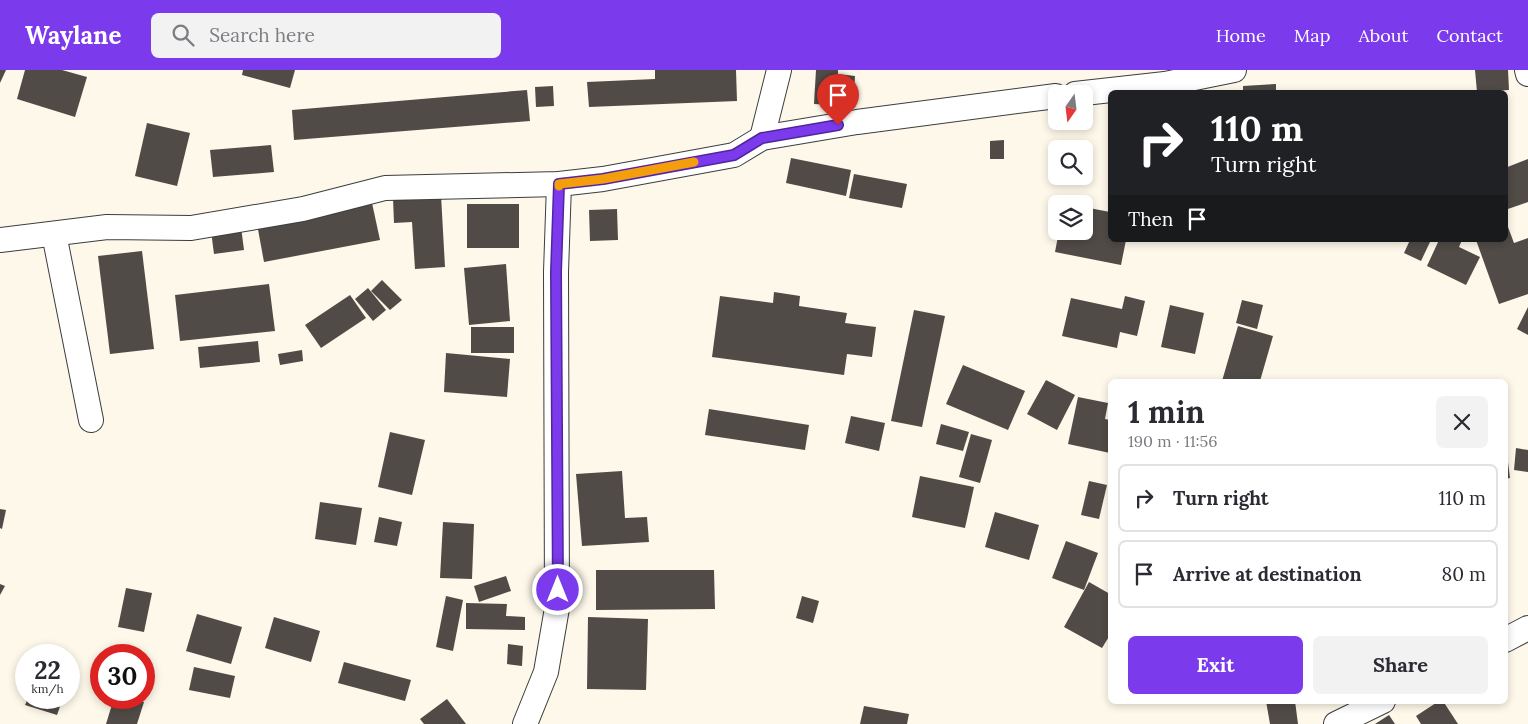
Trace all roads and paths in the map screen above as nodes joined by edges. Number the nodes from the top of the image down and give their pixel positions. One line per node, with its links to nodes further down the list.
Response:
1 (779, 70): 9 (street)
2 (1234, 70): 6 (street)
3 (1527, 70): 4 (street)
4 (1528, 74)
5 (1108, 90): 7 (street)
6 (1111, 90)
7 (1093, 92)
8 (1048, 97): 9 (street)
9 (762, 138): 10 (street)
10 (559, 184): 11 (street); 17 (street)
11 (54, 234): 12 (street); 13 (street)
12 (0, 240)
13 (91, 420)
14 (1528, 628): 15 (street)
15 (1508, 638)
16 (1377, 704): 18 (street)
17 (525, 724)
18 (1336, 724)

